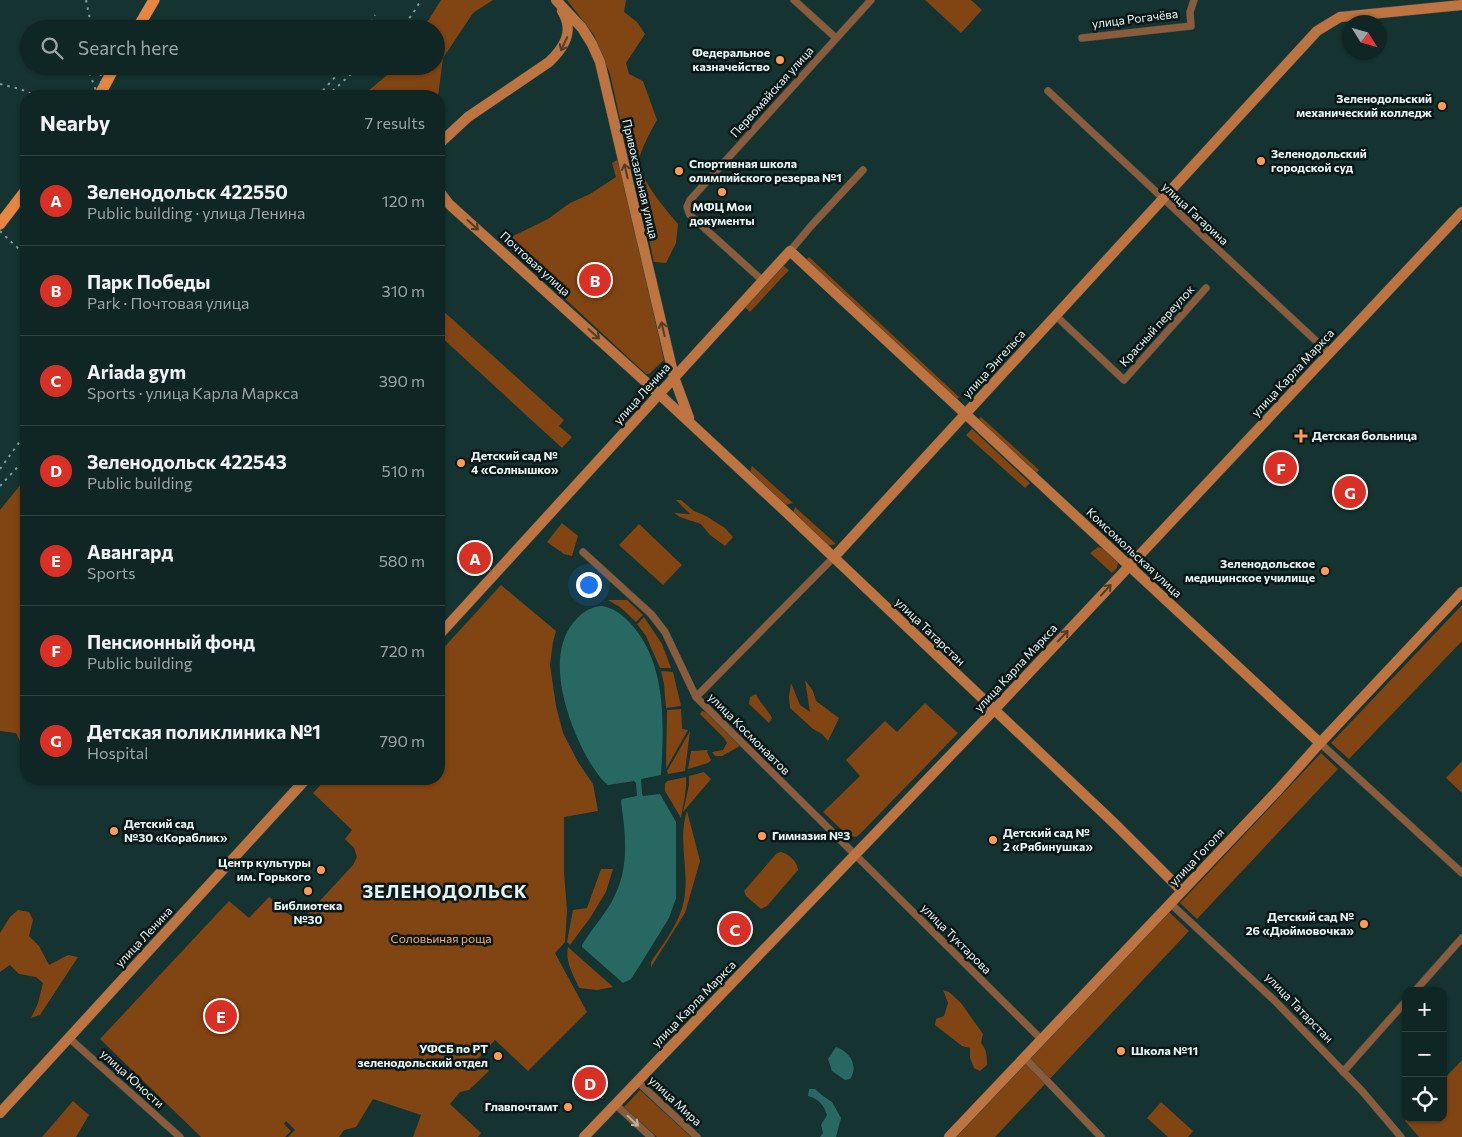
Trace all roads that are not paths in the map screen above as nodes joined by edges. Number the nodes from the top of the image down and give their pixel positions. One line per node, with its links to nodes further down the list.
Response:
1 (154, 0): 7 (main road)
2 (555, 0): 13 (street, one-way to 13); 25 (street, Привокзальная улица, one-way to 2)
3 (794, 0): 8 (street)
4 (871, 0): 8 (street, Первомайская улица)
5 (1194, 0): 9 (street, улица Рогачёва)
6 (1462, 5): 16 (street, улица Энгельса)
7 (142, 20)
8 (836, 38): 21 (street, Первомайская улица)
9 (1082, 38)
10 (110, 75): 11 (main road)
11 (102, 90)
12 (1048, 91): 16 (street, улица Гагарина)
13 (445, 138)
14 (863, 170): 20 (street, улица Ленина)
15 (20, 198): 19 (main road)
16 (1162, 198): 23 (street, улица Энгельса); 24 (street, улица Гагарина)
17 (445, 199): 26 (street, Почтовая улица, one-way to 26)
18 (1462, 212): 24 (street, улица Карла Маркса)
19 (0, 224)
20 (790, 251): 21 (street, улица Ленина); 27 (street, Комсомольская улица)
21 (763, 281): 25 (street, улица Ленина)
22 (1206, 288): 23 (street, Красный переулок)
23 (1055, 315): 27 (street, улица Энгельса)
24 (1329, 353): 31 (street, улица Карла Маркса)
25 (674, 377): 26 (street, улица Ленина); 28 (street, Привокзальная улица)
26 (659, 394): 28 (street, улица Татарстан); 33 (street, улица Ленина)
27 (965, 415): 30 (street, улица Энгельса); 31 (street, Комсомольская улица)
28 (692, 424): 30 (street, улица Татарстан)
29 (583, 552): 34 (street, улица Космонавтов)
30 (834, 557): 34 (street, улица Энгельса); 35 (street, улица Татарстан)
31 (1129, 565): 35 (street, улица Карла Маркса, one-way to 31); 36 (street, Комсомольская улица)
32 (1462, 592): 36 (street, улица Гоголя)
33 (445, 628)
34 (696, 697): 38 (street, улица Космонавтов)
35 (994, 710): 38 (street, улица Карла Маркса); 40 (street, улица Татарстан)
36 (1320, 743): 39 (street, Комсомольская улица); 40 (street, улица Гоголя)
37 (301, 785): 45 (street, улица Ленина)
38 (855, 854): 46 (street, улица Туктарова); 49 (street, улица Карла Маркса)
39 (1462, 873)
40 (1182, 891): 41 (street, улица Гоголя)
41 (1170, 903): 46 (street, улица Гоголя); 48 (street, улица Татарстан)
42 (1462, 938): 43 (street)
43 (1419, 987)
44 (1402, 1006): 48 (street)
45 (69, 1038): 51 (street, улица Ленина); 52 (street, улица Юности)
46 (1041, 1039): 47 (street, улица Гоголя)
47 (1024, 1057): 56 (street, улица Гоголя); 57 (street)
48 (1343, 1072): 58 (street, улица Татарстан)
49 (637, 1081): 50 (street, улица Карла Маркса); 55 (street, улица Мира)
50 (615, 1104): 53 (street, улица Карла Маркса); 54 (street, one-way to 54)
51 (0, 1112)
52 (180, 1137)
53 (584, 1137)
54 (651, 1137)
55 (697, 1137)
56 (949, 1137)
57 (1101, 1137)
58 (1401, 1137)

